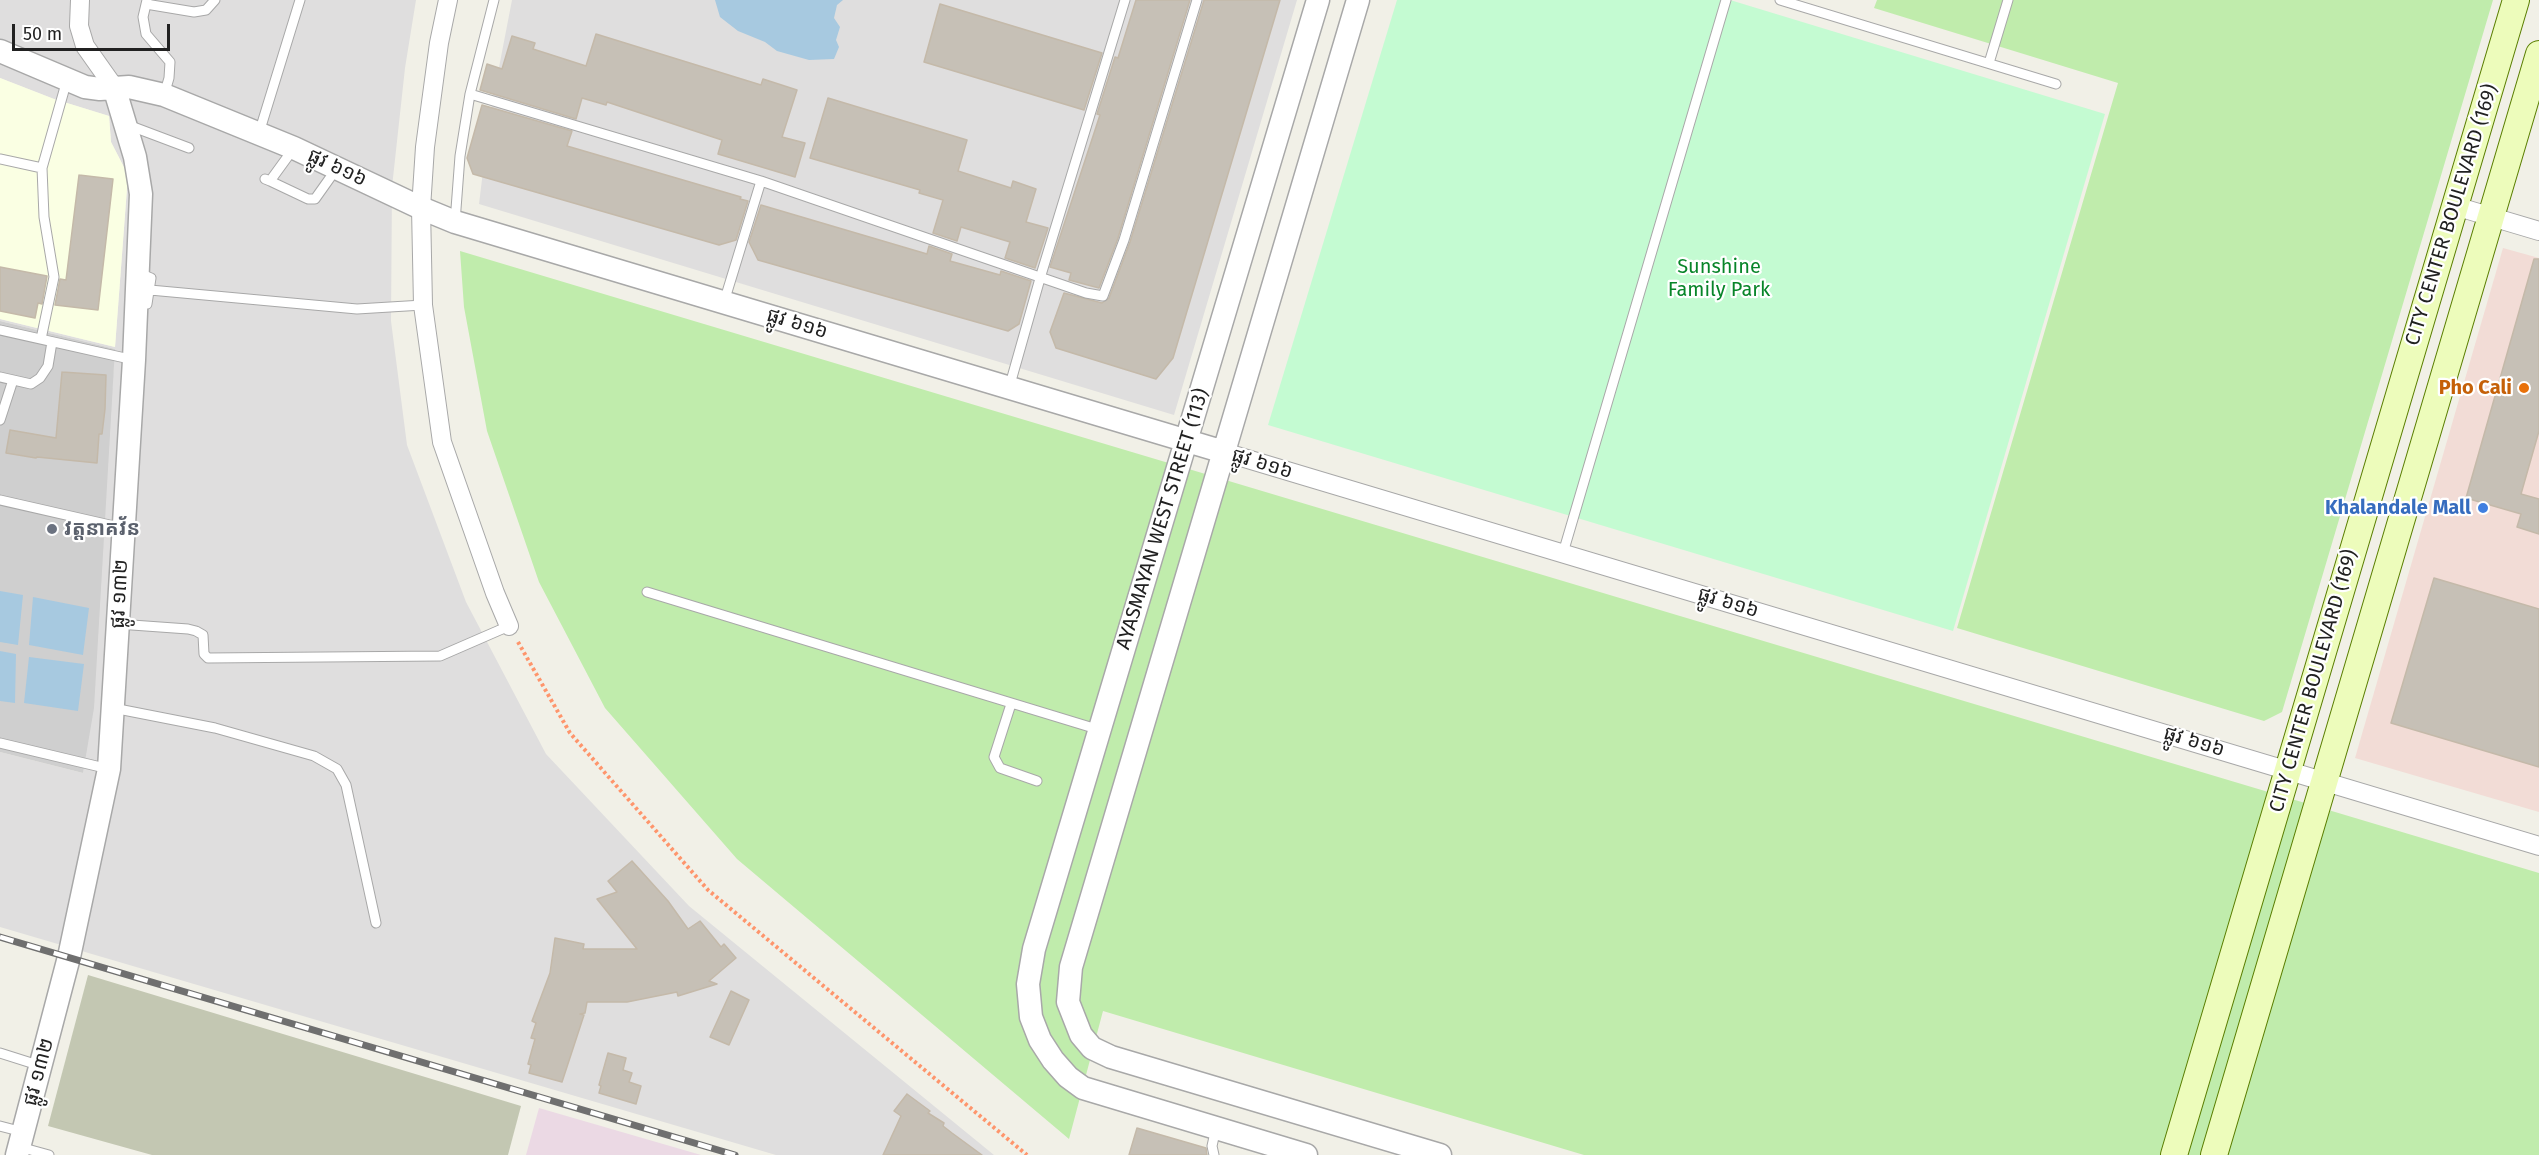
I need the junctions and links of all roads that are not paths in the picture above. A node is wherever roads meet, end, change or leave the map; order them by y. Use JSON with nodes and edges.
{"nodes":[{"id":1,"x":80,"y":0,"type":"edge"},
{"id":2,"x":215,"y":0,"type":"edge"},
{"id":3,"x":300,"y":0,"type":"edge"},
{"id":4,"x":448,"y":0,"type":"edge"},
{"id":5,"x":494,"y":0,"type":"edge"},
{"id":6,"x":1125,"y":0,"type":"edge"},
{"id":7,"x":1197,"y":0,"type":"edge"},
{"id":8,"x":1318,"y":0,"type":"edge"},
{"id":9,"x":1358,"y":0,"type":"edge"},
{"id":10,"x":1726,"y":0,"type":"edge"},
{"id":11,"x":1780,"y":0,"type":"edge"},
{"id":12,"x":2008,"y":0,"type":"edge"},
{"id":13,"x":2516,"y":0,"type":"edge"},
{"id":14,"x":147,"y":2,"type":"edge"},
{"id":15,"x":1304,"y":47,"type":"junction"},
{"id":16,"x":0,"y":51,"type":"edge"},
{"id":17,"x":2539,"y":54,"type":"edge"},
{"id":18,"x":1341,"y":58,"type":"junction"},
{"id":19,"x":1989,"y":63,"type":"junction"},
{"id":20,"x":67,"y":80,"type":"junction"},
{"id":21,"x":2056,"y":84,"type":"dead end"},
{"id":22,"x":114,"y":87,"type":"junction"},
{"id":23,"x":470,"y":94,"type":"junction"},
{"id":24,"x":164,"y":95,"type":"junction"},
{"id":25,"x":125,"y":124,"type":"junction"},
{"id":26,"x":259,"y":133,"type":"junction"},
{"id":27,"x":189,"y":148,"type":"dead end"},
{"id":28,"x":294,"y":148,"type":"junction"},
{"id":29,"x":0,"y":159,"type":"edge"},
{"id":30,"x":42,"y":168,"type":"junction"},
{"id":31,"x":337,"y":168,"type":"junction"},
{"id":32,"x":761,"y":181,"type":"junction"},
{"id":33,"x":2455,"y":206,"type":"junction"},
{"id":34,"x":421,"y":208,"type":"junction"},
{"id":35,"x":2491,"y":217,"type":"junction"},
{"id":36,"x":455,"y":222,"type":"junction"},
{"id":37,"x":2539,"y":231,"type":"edge"},
{"id":38,"x":1041,"y":275,"type":"junction"},
{"id":39,"x":141,"y":289,"type":"junction"},
{"id":40,"x":724,"y":302,"type":"junction"},
{"id":41,"x":423,"y":305,"type":"junction"},
{"id":42,"x":0,"y":330,"type":"edge"},
{"id":43,"x":41,"y":339,"type":"junction"},
{"id":44,"x":52,"y":342,"type":"junction"},
{"id":45,"x":134,"y":360,"type":"junction"},
{"id":46,"x":0,"y":377,"type":"edge"},
{"id":47,"x":13,"y":380,"type":"junction"},
{"id":48,"x":1010,"y":388,"type":"junction"},
{"id":49,"x":0,"y":420,"type":"edge"},
{"id":50,"x":1186,"y":441,"type":"junction"},
{"id":51,"x":1224,"y":452,"type":"junction"},
{"id":52,"x":0,"y":500,"type":"edge"},
{"id":53,"x":123,"y":528,"type":"junction"},
{"id":54,"x":1563,"y":554,"type":"junction"},
{"id":55,"x":647,"y":592,"type":"dead end"},
{"id":56,"x":118,"y":624,"type":"junction"},
{"id":57,"x":509,"y":626,"type":"joint"},
{"id":58,"x":1011,"y":704,"type":"junction"},
{"id":59,"x":113,"y":708,"type":"junction"},
{"id":60,"x":1100,"y":730,"type":"junction"},
{"id":61,"x":1138,"y":742,"type":"junction"},
{"id":62,"x":0,"y":743,"type":"edge"},
{"id":63,"x":109,"y":770,"type":"junction"},
{"id":64,"x":2288,"y":771,"type":"junction"},
{"id":65,"x":1037,"y":781,"type":"dead end"},
{"id":66,"x":2324,"y":781,"type":"junction"},
{"id":67,"x":2539,"y":846,"type":"edge"},
{"id":68,"x":376,"y":923,"type":"dead end"},
{"id":69,"x":0,"y":1053,"type":"edge"},
{"id":70,"x":41,"y":1066,"type":"junction"},
{"id":71,"x":0,"y":1126,"type":"edge"},
{"id":72,"x":1215,"y":1128,"type":"junction"},
{"id":73,"x":20,"y":1145,"type":"edge"},
{"id":74,"x":49,"y":1155,"type":"edge"},
{"id":75,"x":1214,"y":1155,"type":"edge"},
{"id":76,"x":1306,"y":1155,"type":"edge"},
{"id":77,"x":1440,"y":1155,"type":"edge"},
{"id":78,"x":2174,"y":1155,"type":"edge"},
{"id":79,"x":2214,"y":1155,"type":"edge"}],
"edges":[{"from":1,"to":22,"type":"street","name":"ផ្លូវ ១៣២"},
{"from":2,"to":14,"type":"lane"},
{"from":3,"to":26,"type":"lane"},
{"from":4,"to":34,"type":"street"},
{"from":5,"to":23,"type":"lane"},
{"from":6,"to":38,"type":"lane"},
{"from":7,"to":38,"type":"lane"},
{"from":8,"to":15,"type":"street","name":"AYASMAYAN WEST STREET (113)"},
{"from":9,"to":18,"type":"street","name":"AYASMAYAN WEST STREET (113)"},
{"from":10,"to":54,"type":"lane"},
{"from":11,"to":19,"type":"lane"},
{"from":12,"to":19,"type":"lane"},
{"from":13,"to":33,"type":"main road","name":"CITY CENTER BOULEVARD (169)"},
{"from":14,"to":24,"type":"lane"},
{"from":15,"to":18,"type":"street"},
{"from":15,"to":50,"type":"street","name":"AYASMAYAN WEST STREET (113)"},
{"from":16,"to":20,"type":"street","name":"ផ្លូវ ៦១៦"},
{"from":17,"to":35,"type":"main road","name":"CITY CENTER BOULEVARD (169)"},
{"from":18,"to":51,"type":"street","name":"AYASMAYAN WEST STREET (113)"},
{"from":19,"to":21,"type":"lane"},
{"from":20,"to":22,"type":"street","name":"ផ្លូវ ៦១៦"},
{"from":20,"to":30,"type":"lane"},
{"from":22,"to":24,"type":"street","name":"ផ្លូវ ៦១៦"},
{"from":22,"to":25,"type":"street","name":"ផ្លូវ ១៣២"},
{"from":23,"to":32,"type":"lane"},
{"from":23,"to":36,"type":"lane"},
{"from":24,"to":26,"type":"street","name":"ផ្លូវ ៦១៦"},
{"from":25,"to":27,"type":"lane"},
{"from":25,"to":39,"type":"street","name":"ផ្លូវ ១៣២"},
{"from":26,"to":28,"type":"street","name":"ផ្លូវ ៦១៦"},
{"from":28,"to":31,"type":"street","name":"ផ្លូវ ៦១៦"},
{"from":28,"to":31,"type":"lane"},
{"from":29,"to":30,"type":"lane"},
{"from":30,"to":43,"type":"lane"},
{"from":31,"to":34,"type":"street","name":"ផ្លូវ ៦១៦"},
{"from":32,"to":38,"type":"lane"},
{"from":32,"to":40,"type":"lane"},
{"from":33,"to":35,"type":"street"},
{"from":33,"to":64,"type":"main road","name":"CITY CENTER BOULEVARD (169)"},
{"from":34,"to":36,"type":"street","name":"ផ្លូវ ៦១៦"},
{"from":34,"to":41,"type":"street"},
{"from":35,"to":37,"type":"street"},
{"from":35,"to":66,"type":"main road","name":"CITY CENTER BOULEVARD (169)"},
{"from":36,"to":40,"type":"street","name":"ផ្លូវ ៦១៦"},
{"from":38,"to":48,"type":"lane"},
{"from":39,"to":41,"type":"lane"},
{"from":39,"to":45,"type":"street","name":"ផ្លូវ ១៣២"},
{"from":40,"to":48,"type":"street","name":"ផ្លូវ ៦១៦"},
{"from":41,"to":57,"type":"street"},
{"from":42,"to":43,"type":"lane"},
{"from":43,"to":44,"type":"lane"},
{"from":44,"to":45,"type":"lane"},
{"from":44,"to":47,"type":"lane"},
{"from":45,"to":53,"type":"street","name":"ផ្លូវ ១៣២"},
{"from":46,"to":47,"type":"lane"},
{"from":47,"to":49,"type":"lane"},
{"from":48,"to":50,"type":"street","name":"ផ្លូវ ៦១៦"},
{"from":50,"to":51,"type":"street","name":"ផ្លូវ ៦១៦"},
{"from":50,"to":60,"type":"street","name":"AYASMAYAN WEST STREET (113)"},
{"from":51,"to":54,"type":"street","name":"ផ្លូវ ៦១៦"},
{"from":51,"to":61,"type":"street","name":"AYASMAYAN WEST STREET (113)"},
{"from":52,"to":53,"type":"lane"},
{"from":53,"to":56,"type":"street","name":"ផ្លូវ ១៣២"},
{"from":54,"to":64,"type":"street","name":"ផ្លូវ ៦១៦"},
{"from":55,"to":58,"type":"lane"},
{"from":56,"to":57,"type":"lane"},
{"from":56,"to":59,"type":"street","name":"ផ្លូវ ១៣២"},
{"from":58,"to":60,"type":"lane"},
{"from":58,"to":65,"type":"lane"},
{"from":59,"to":63,"type":"street","name":"ផ្លូវ ១៣២"},
{"from":59,"to":68,"type":"lane"},
{"from":60,"to":61,"type":"street"},
{"from":60,"to":72,"type":"street","name":"AYASMAYAN WEST STREET (113)"},
{"from":61,"to":77,"type":"street","name":"AYASMAYAN WEST STREET (113)"},
{"from":62,"to":63,"type":"lane"},
{"from":63,"to":70,"type":"street","name":"ផ្លូវ ១៣២"},
{"from":64,"to":66,"type":"street","name":"ផ្លូវ ៦១៦"},
{"from":64,"to":78,"type":"main road","name":"CITY CENTER BOULEVARD (169)"},
{"from":66,"to":67,"type":"street","name":"ផ្លូវ ៦១៦"},
{"from":66,"to":79,"type":"main road","name":"CITY CENTER BOULEVARD (169)"},
{"from":69,"to":70,"type":"lane"},
{"from":70,"to":73,"type":"street","name":"ផ្លូវ ១៣២"},
{"from":71,"to":73,"type":"lane"},
{"from":72,"to":75,"type":"lane"},
{"from":72,"to":76,"type":"street","name":"AYASMAYAN WEST STREET (113)"},
{"from":73,"to":74,"type":"lane"}]}
